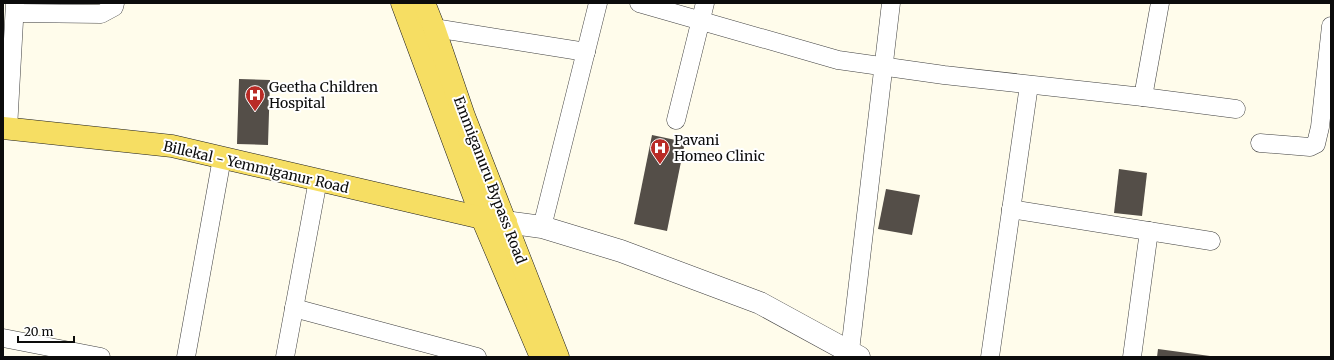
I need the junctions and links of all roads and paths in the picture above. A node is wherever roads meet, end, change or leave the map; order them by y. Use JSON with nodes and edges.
{"nodes":[{"id":1,"x":115,"y":3,"type":"edge"},
{"id":2,"x":402,"y":3,"type":"edge"},
{"id":3,"x":424,"y":3,"type":"edge"},
{"id":4,"x":598,"y":3,"type":"edge"},
{"id":5,"x":639,"y":3,"type":"edge"},
{"id":6,"x":891,"y":3,"type":"edge"},
{"id":7,"x":1160,"y":3,"type":"edge"},
{"id":8,"x":15,"y":8,"type":"edge"},
{"id":9,"x":703,"y":12,"type":"edge"},
{"id":10,"x":1331,"y":27,"type":"edge"},
{"id":11,"x":434,"y":28,"type":"junction"},
{"id":12,"x":586,"y":52,"type":"junction"},
{"id":13,"x":883,"y":67,"type":"junction"},
{"id":14,"x":1029,"y":85,"type":"junction"},
{"id":15,"x":1143,"y":97,"type":"junction"},
{"id":16,"x":1236,"y":109,"type":"dead end"},
{"id":17,"x":676,"y":120,"type":"dead end"},
{"id":18,"x":5,"y":128,"type":"edge"},
{"id":19,"x":1325,"y":128,"type":"edge"},
{"id":20,"x":1260,"y":144,"type":"dead end"},
{"id":21,"x":222,"y":158,"type":"junction"},
{"id":22,"x":318,"y":180,"type":"junction"},
{"id":23,"x":1011,"y":209,"type":"junction"},
{"id":24,"x":482,"y":218,"type":"junction"},
{"id":25,"x":506,"y":222,"type":"junction"},
{"id":26,"x":542,"y":227,"type":"junction"},
{"id":27,"x":1149,"y":231,"type":"junction"},
{"id":28,"x":1211,"y":241,"type":"dead end"},
{"id":29,"x":294,"y":308,"type":"junction"},
{"id":30,"x":3,"y":338,"type":"edge"},
{"id":31,"x":854,"y":354,"type":"edge"},
{"id":32,"x":101,"y":357,"type":"edge"},
{"id":33,"x":186,"y":357,"type":"edge"},
{"id":34,"x":285,"y":357,"type":"edge"},
{"id":35,"x":477,"y":357,"type":"edge"},
{"id":36,"x":541,"y":357,"type":"edge"},
{"id":37,"x":558,"y":357,"type":"edge"},
{"id":38,"x":990,"y":357,"type":"edge"},
{"id":39,"x":1132,"y":357,"type":"edge"}],
"edges":[{"from":1,"to":8,"type":"street"},
{"from":2,"to":24,"type":"main road"},
{"from":3,"to":11,"type":"main road","name":"Emmiganuru Bypass Road"},
{"from":4,"to":12,"type":"street"},
{"from":5,"to":9,"type":"street"},
{"from":6,"to":13,"type":"street"},
{"from":7,"to":15,"type":"street"},
{"from":8,"to":18,"type":"street"},
{"from":9,"to":13,"type":"street"},
{"from":9,"to":17,"type":"street"},
{"from":10,"to":19,"type":"street"},
{"from":11,"to":12,"type":"street"},
{"from":11,"to":25,"type":"main road","name":"Emmiganuru Bypass Road"},
{"from":12,"to":26,"type":"street"},
{"from":13,"to":14,"type":"street"},
{"from":13,"to":31,"type":"street"},
{"from":14,"to":15,"type":"street"},
{"from":14,"to":23,"type":"street"},
{"from":15,"to":16,"type":"street"},
{"from":18,"to":21,"type":"main road","name":"Billekal - Yemmiganur Road"},
{"from":19,"to":20,"type":"street"},
{"from":21,"to":22,"type":"main road","name":"Billekal - Yemmiganur Road"},
{"from":21,"to":33,"type":"street"},
{"from":22,"to":24,"type":"main road","name":"Billekal - Yemmiganur Road"},
{"from":22,"to":29,"type":"street"},
{"from":23,"to":27,"type":"street"},
{"from":23,"to":38,"type":"street"},
{"from":24,"to":25,"type":"main road","name":"Billekal - Yemmiganur Road"},
{"from":24,"to":36,"type":"main road"},
{"from":25,"to":26,"type":"street"},
{"from":25,"to":37,"type":"main road","name":"Emmiganuru Bypass Road"},
{"from":26,"to":31,"type":"street"},
{"from":27,"to":28,"type":"street"},
{"from":27,"to":39,"type":"street"},
{"from":29,"to":34,"type":"street"},
{"from":29,"to":35,"type":"street"},
{"from":30,"to":32,"type":"street"}]}
